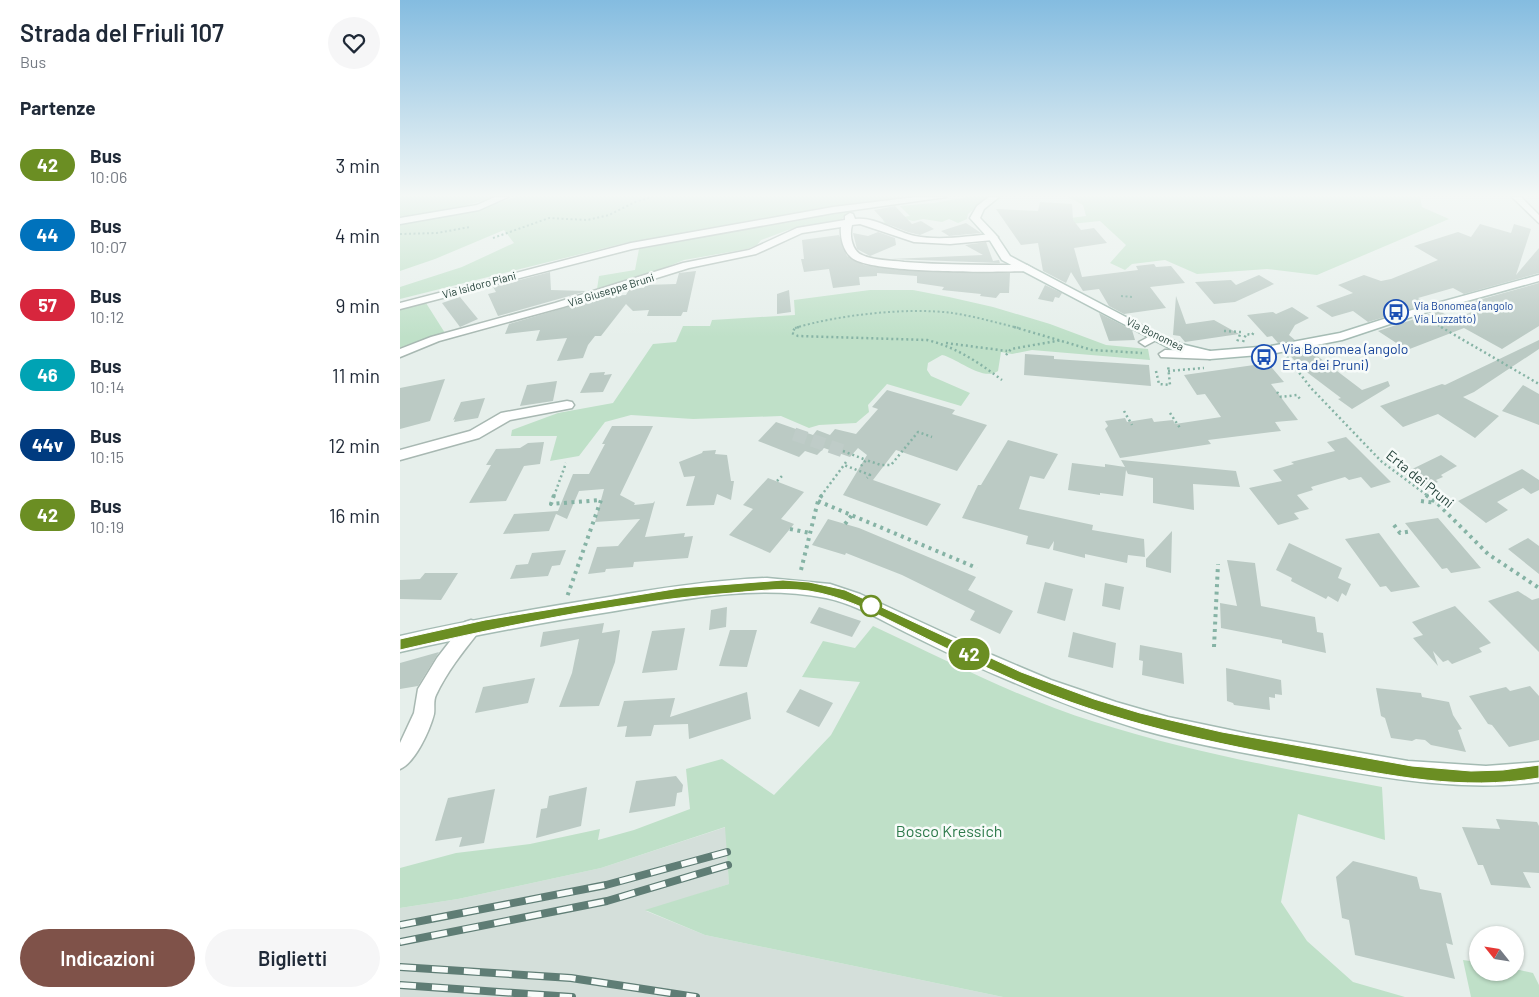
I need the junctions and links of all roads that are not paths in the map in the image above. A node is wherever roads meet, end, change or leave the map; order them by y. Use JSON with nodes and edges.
{"nodes":[{"id":1,"x":649,"y":244,"type":"edge"},
{"id":2,"x":770,"y":244,"type":"edge"},
{"id":3,"x":848,"y":244,"type":"edge"},
{"id":4,"x":996,"y":244,"type":"edge"},
{"id":5,"x":1027,"y":268,"type":"junction"},
{"id":6,"x":1539,"y":278,"type":"edge"},
{"id":7,"x":400,"y":306,"type":"edge"},
{"id":8,"x":400,"y":353,"type":"edge"},
{"id":9,"x":1165,"y":354,"type":"road end"},
{"id":10,"x":1210,"y":355,"type":"junction"},
{"id":11,"x":567,"y":405,"type":"dead end"},
{"id":12,"x":400,"y":455,"type":"edge"},
{"id":13,"x":471,"y":628,"type":"junction"},
{"id":14,"x":400,"y":644,"type":"edge"},
{"id":15,"x":400,"y":759,"type":"edge"},
{"id":16,"x":1539,"y":772,"type":"edge"}],
"edges":[{"from":1,"to":7,"type":"street","name":"Via Isidoro Piani"},
{"from":2,"to":8,"type":"street","name":"Via Giuseppe Bruni"},
{"from":3,"to":5,"type":"street"},
{"from":4,"to":5,"type":"street","name":"Via Bonomea"},
{"from":5,"to":10,"type":"street","name":"Via Bonomea"},
{"from":6,"to":10,"type":"street","name":"Via Bonomea"},
{"from":9,"to":10,"type":"street"},
{"from":11,"to":12,"type":"street"},
{"from":13,"to":14,"type":"street"},
{"from":13,"to":15,"type":"street"},
{"from":13,"to":16,"type":"street"}]}
